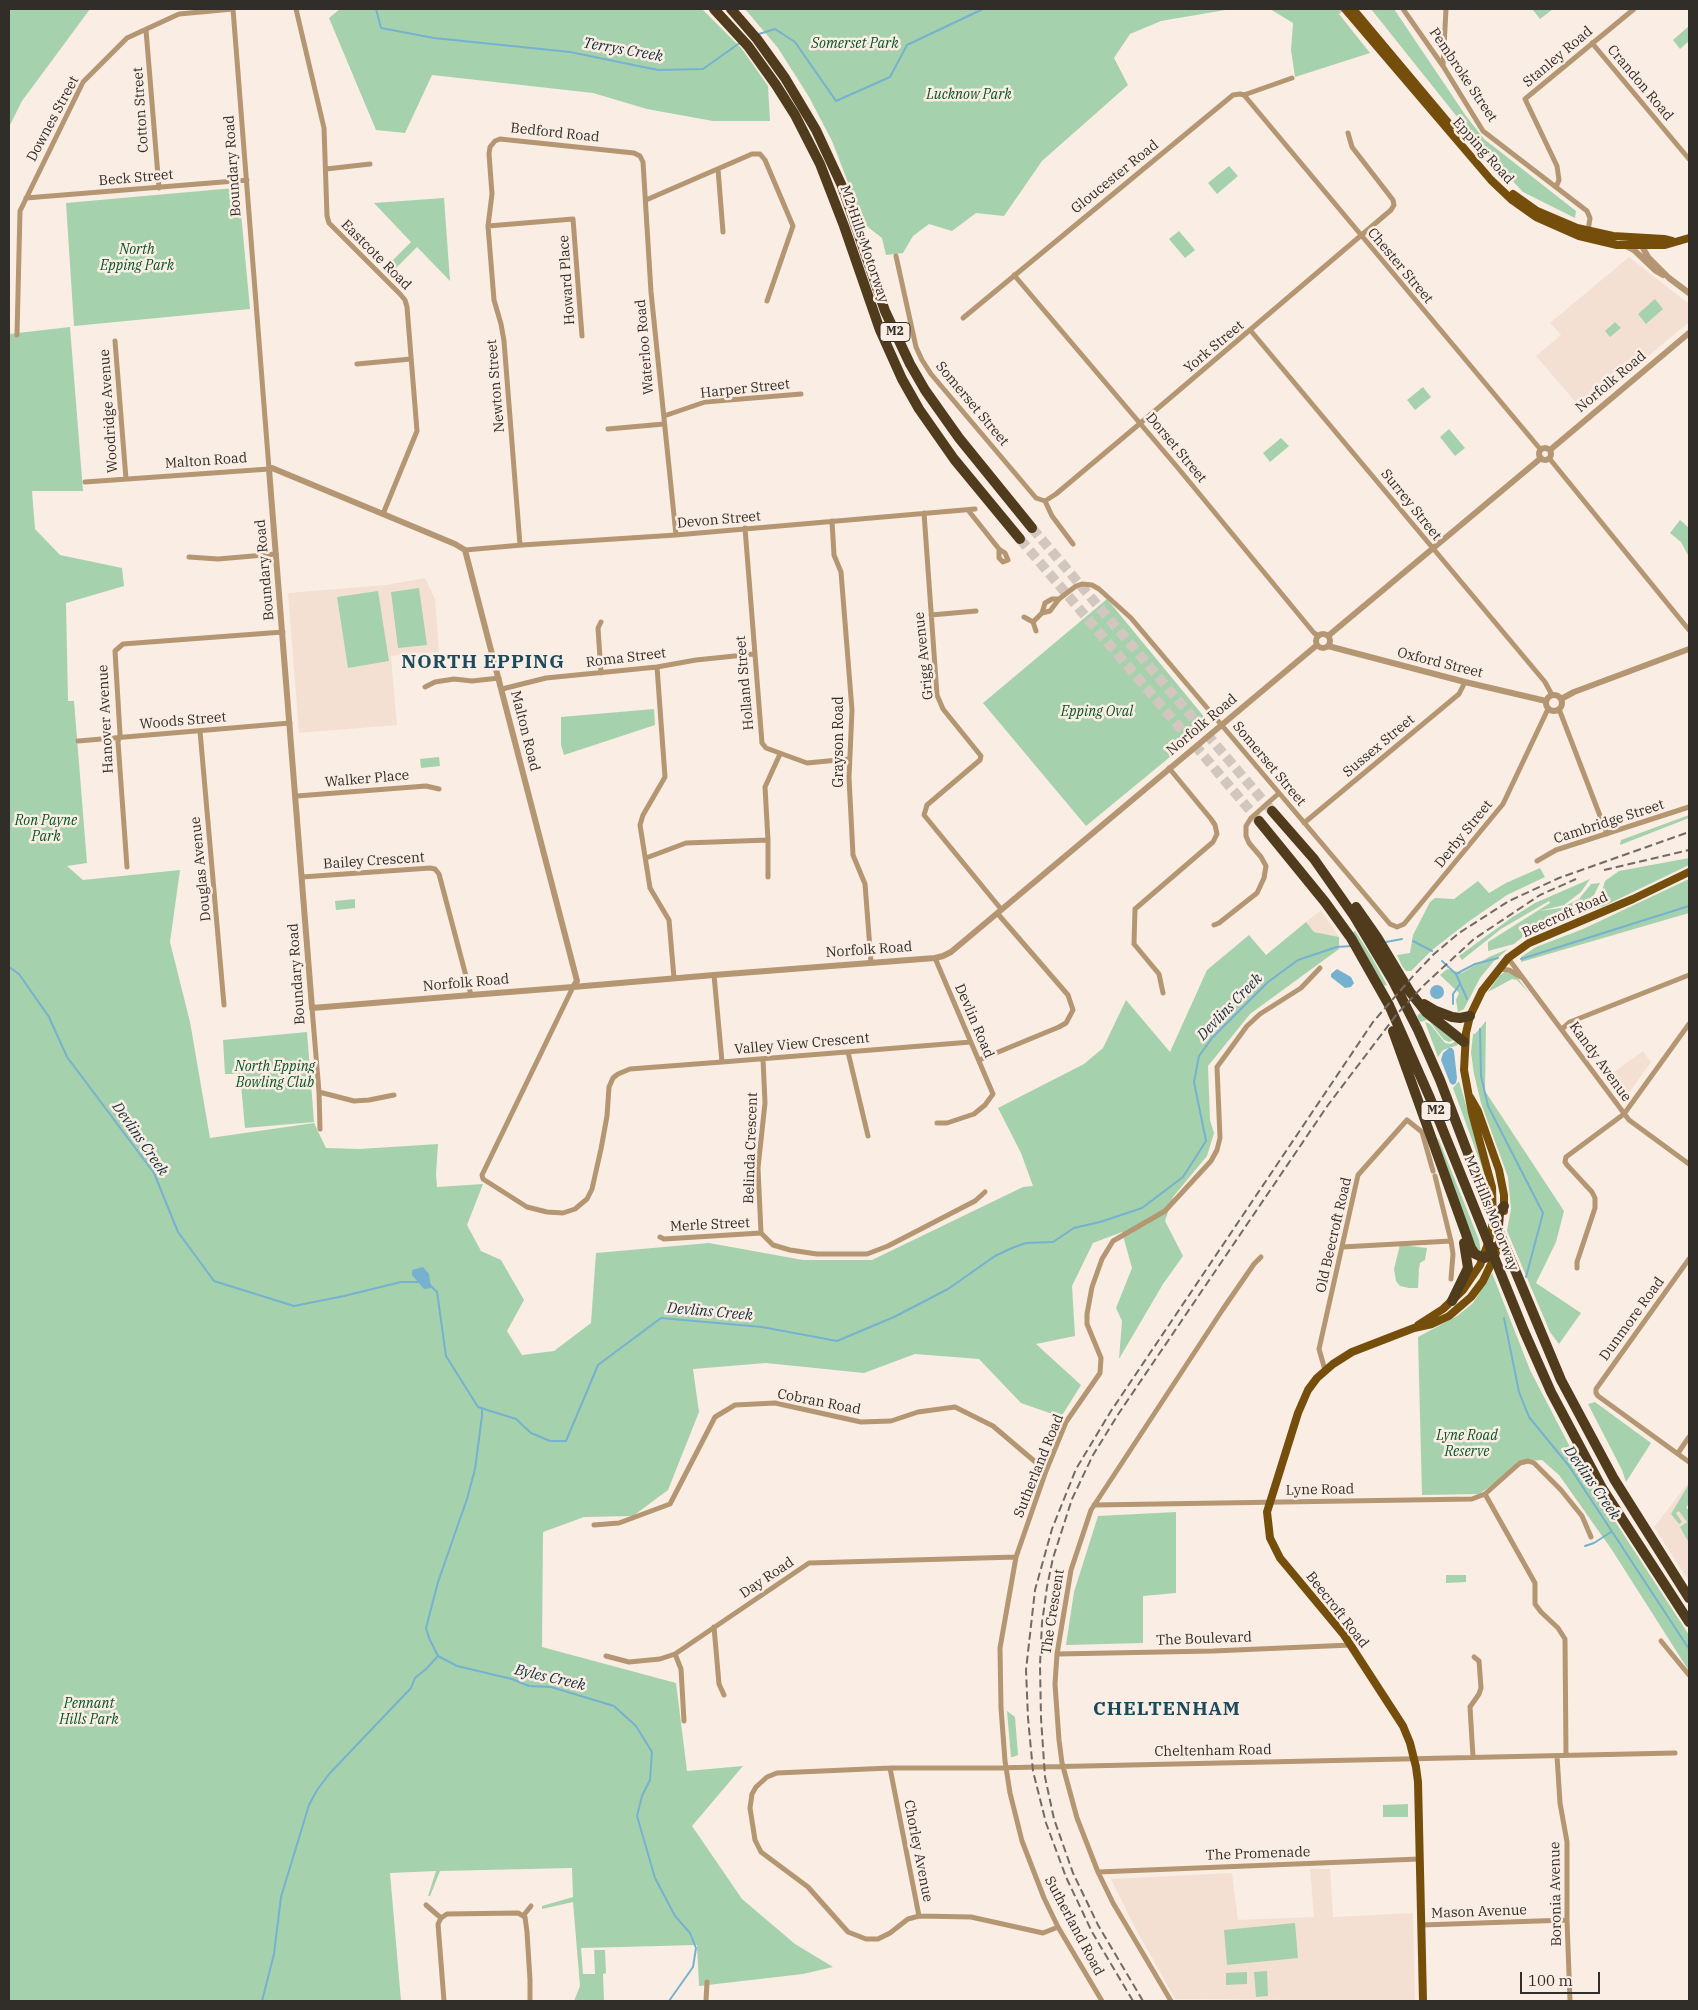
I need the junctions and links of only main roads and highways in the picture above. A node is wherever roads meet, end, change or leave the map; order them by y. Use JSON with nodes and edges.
{"nodes":[{"id":1,"x":715,"y":9,"type":"edge"},
{"id":2,"x":731,"y":9,"type":"edge"},
{"id":3,"x":1349,"y":10,"type":"edge"},
{"id":4,"x":1689,"y":238,"type":"edge"},
{"id":5,"x":1672,"y":241,"type":"junction"},
{"id":6,"x":1032,"y":528,"type":"tunnel mouth"},
{"id":7,"x":1020,"y":539,"type":"tunnel mouth"},
{"id":8,"x":1272,"y":810,"type":"tunnel mouth"},
{"id":9,"x":1259,"y":821,"type":"tunnel mouth"},
{"id":10,"x":1689,"y":872,"type":"edge"},
{"id":11,"x":1386,"y":959,"type":"junction"},
{"id":12,"x":1410,"y":992,"type":"junction"},
{"id":13,"x":1389,"y":1005,"type":"junction"},
{"id":14,"x":1470,"y":1016,"type":"junction"},
{"id":15,"x":1464,"y":1042,"type":"junction"},
{"id":16,"x":1470,"y":1096,"type":"junction"},
{"id":17,"x":1448,"y":1184,"type":"junction"},
{"id":18,"x":1502,"y":1213,"type":"junction"},
{"id":19,"x":1483,"y":1258,"type":"junction"},
{"id":20,"x":1452,"y":1301,"type":"junction"},
{"id":21,"x":1414,"y":1328,"type":"junction"},
{"id":22,"x":1689,"y":1598,"type":"edge"},
{"id":23,"x":1689,"y":1622,"type":"edge"},
{"id":24,"x":1423,"y":2001,"type":"edge"}],
"edges":[{"from":1,"to":7,"type":"highway","name":"M2 Hills Motorway","number":"M2"},
{"from":2,"to":6,"type":"highway","name":"M2 Hills Motorway","number":"M2"},
{"from":3,"to":5,"type":"main road","name":"Epping Road"},
{"from":3,"to":5,"type":"main road","name":"Epping Road"},
{"from":4,"to":5,"type":"main road","name":"Epping Road"},
{"from":8,"to":11,"type":"highway","name":"M2 Hills Motorway","number":"M2"},
{"from":9,"to":13,"type":"highway","name":"M2 Hills Motorway","number":"M2"},
{"from":10,"to":14,"type":"main road","name":"Beecroft Road"},
{"from":11,"to":12,"type":"highway"},
{"from":11,"to":22,"type":"highway","name":"M2 Hills Motorway","number":"M2"},
{"from":12,"to":14,"type":"highway"},
{"from":12,"to":15,"type":"highway"},
{"from":13,"to":17,"type":"highway","number":"M2"},
{"from":13,"to":23,"type":"highway","name":"M2 Hills Motorway","number":"M2"},
{"from":14,"to":15,"type":"main road","name":"Beecroft Road"},
{"from":15,"to":16,"type":"main road","name":"Beecroft Road"},
{"from":16,"to":18,"type":"main road","name":"Beecroft Road"},
{"from":16,"to":19,"type":"main road","name":"Beecroft Road"},
{"from":17,"to":19,"type":"highway","number":"M2"},
{"from":17,"to":20,"type":"highway","number":"M2"},
{"from":18,"to":19,"type":"highway"},
{"from":18,"to":21,"type":"main road","name":"Beecroft Road"},
{"from":19,"to":20,"type":"main road","name":"Beecroft Road"},
{"from":20,"to":21,"type":"main road","name":"Beecroft Road"},
{"from":21,"to":24,"type":"main road","name":"Beecroft Road"}]}
